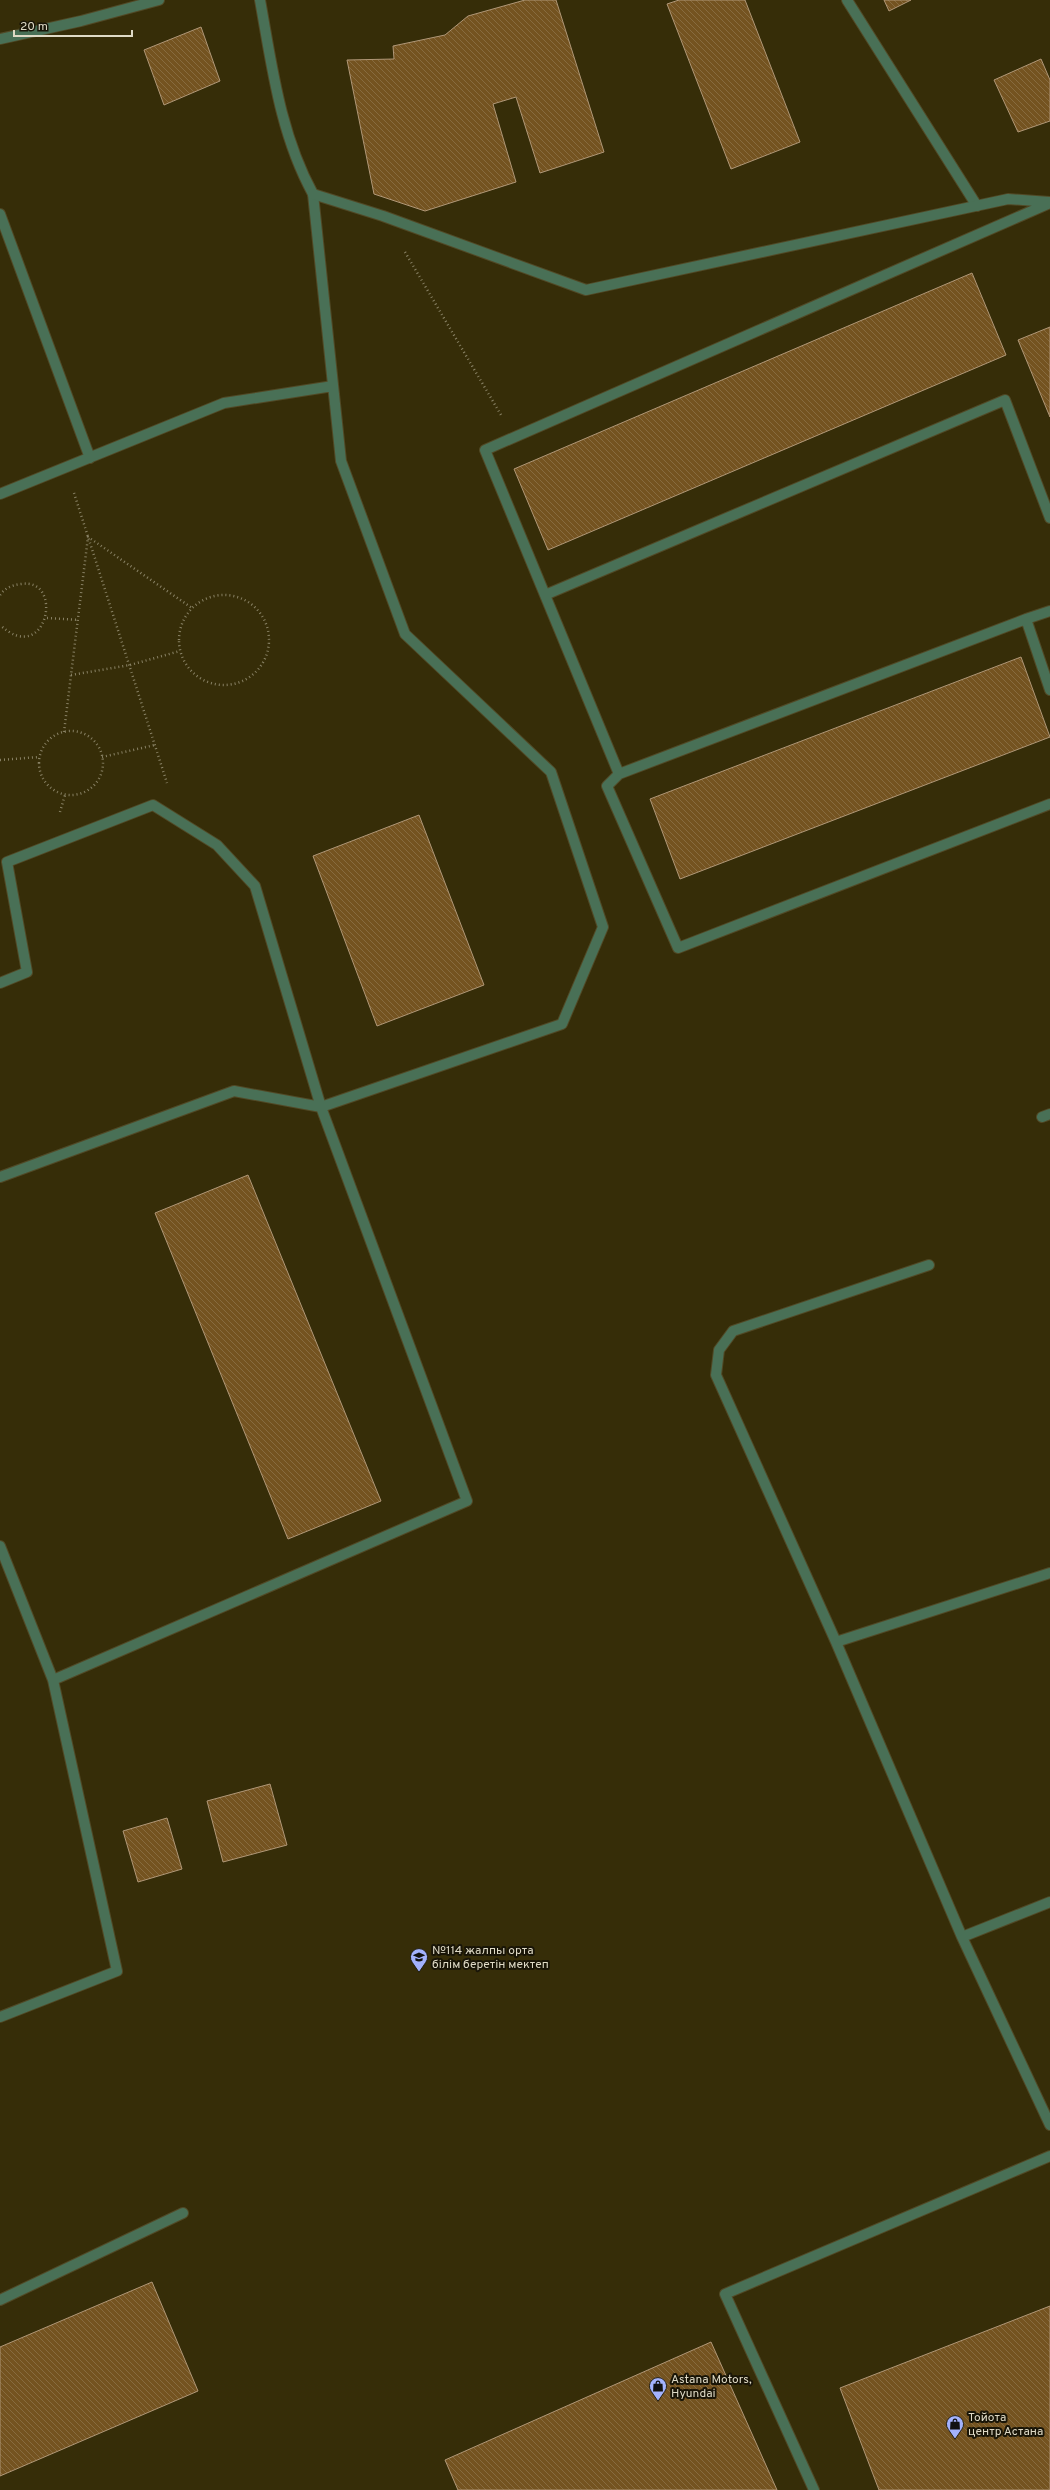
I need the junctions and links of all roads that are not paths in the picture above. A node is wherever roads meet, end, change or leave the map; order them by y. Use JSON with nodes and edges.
{"nodes":[{"id":1,"x":159,"y":0,"type":"edge"},
{"id":2,"x":260,"y":0,"type":"edge"},
{"id":3,"x":847,"y":0,"type":"edge"},
{"id":4,"x":0,"y":39,"type":"edge"},
{"id":5,"x":313,"y":194,"type":"junction"},
{"id":6,"x":1050,"y":202,"type":"edge"},
{"id":7,"x":977,"y":206,"type":"junction"},
{"id":8,"x":0,"y":214,"type":"edge"},
{"id":9,"x":333,"y":386,"type":"junction"},
{"id":10,"x":90,"y":458,"type":"junction"},
{"id":11,"x":0,"y":494,"type":"edge"},
{"id":12,"x":1050,"y":518,"type":"edge"},
{"id":13,"x":545,"y":595,"type":"junction"},
{"id":14,"x":1050,"y":611,"type":"edge"},
{"id":15,"x":1026,"y":619,"type":"junction"},
{"id":16,"x":1050,"y":690,"type":"edge"},
{"id":17,"x":619,"y":774,"type":"junction"},
{"id":18,"x":1050,"y":804,"type":"edge"},
{"id":19,"x":0,"y":983,"type":"edge"},
{"id":20,"x":321,"y":1107,"type":"junction"},
{"id":21,"x":0,"y":1177,"type":"edge"},
{"id":22,"x":929,"y":1265,"type":"dead end"},
{"id":23,"x":0,"y":1546,"type":"edge"},
{"id":24,"x":1050,"y":1573,"type":"edge"},
{"id":25,"x":836,"y":1642,"type":"junction"},
{"id":26,"x":53,"y":1680,"type":"junction"},
{"id":27,"x":1050,"y":1902,"type":"edge"},
{"id":28,"x":962,"y":1937,"type":"junction"},
{"id":29,"x":0,"y":2017,"type":"edge"},
{"id":30,"x":1050,"y":2125,"type":"edge"},
{"id":31,"x":1050,"y":2156,"type":"edge"},
{"id":32,"x":183,"y":2213,"type":"dead end"},
{"id":33,"x":0,"y":2300,"type":"edge"},
{"id":34,"x":814,"y":2490,"type":"edge"}],
"edges":[{"from":1,"to":4,"type":"street"},
{"from":2,"to":5,"type":"street"},
{"from":3,"to":7,"type":"street"},
{"from":5,"to":7,"type":"street"},
{"from":5,"to":9,"type":"street"},
{"from":6,"to":7,"type":"street"},
{"from":6,"to":13,"type":"street"},
{"from":8,"to":10,"type":"street"},
{"from":9,"to":10,"type":"street"},
{"from":9,"to":20,"type":"street"},
{"from":10,"to":11,"type":"street"},
{"from":12,"to":13,"type":"street"},
{"from":13,"to":17,"type":"street"},
{"from":14,"to":15,"type":"street"},
{"from":15,"to":16,"type":"street"},
{"from":15,"to":17,"type":"street"},
{"from":17,"to":18,"type":"street"},
{"from":19,"to":20,"type":"street"},
{"from":20,"to":21,"type":"street"},
{"from":20,"to":26,"type":"street"},
{"from":22,"to":25,"type":"street"},
{"from":23,"to":26,"type":"street"},
{"from":24,"to":25,"type":"street"},
{"from":25,"to":28,"type":"street"},
{"from":26,"to":29,"type":"street"},
{"from":27,"to":28,"type":"street"},
{"from":28,"to":30,"type":"street"},
{"from":31,"to":34,"type":"street"},
{"from":32,"to":33,"type":"street"}]}
